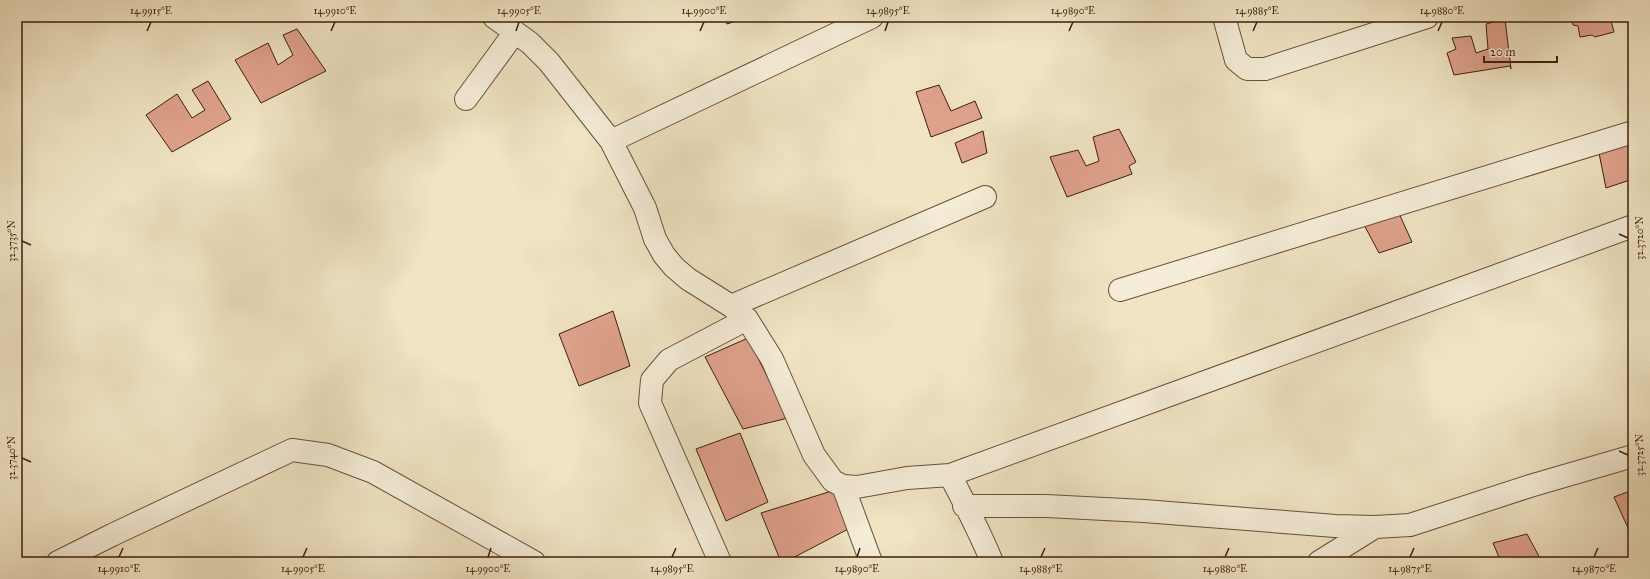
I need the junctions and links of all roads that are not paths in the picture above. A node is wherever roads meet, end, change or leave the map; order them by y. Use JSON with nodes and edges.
{"nodes":[{"id":1,"x":494,"y":17,"type":"edge"},
{"id":2,"x":872,"y":17,"type":"edge"},
{"id":3,"x":1224,"y":17,"type":"edge"},
{"id":4,"x":1427,"y":17,"type":"edge"},
{"id":5,"x":515,"y":32,"type":"junction"},
{"id":6,"x":466,"y":99,"type":"dead end"},
{"id":7,"x":1633,"y":132,"type":"edge"},
{"id":8,"x":611,"y":141,"type":"junction"},
{"id":9,"x":985,"y":197,"type":"dead end"},
{"id":10,"x":1633,"y":226,"type":"edge"},
{"id":11,"x":1120,"y":290,"type":"dead end"},
{"id":12,"x":739,"y":312,"type":"junction"},
{"id":13,"x":1633,"y":456,"type":"edge"},
{"id":14,"x":950,"y":475,"type":"junction"},
{"id":15,"x":842,"y":486,"type":"junction"},
{"id":16,"x":964,"y":506,"type":"junction"},
{"id":17,"x":1375,"y":527,"type":"junction"},
{"id":18,"x":58,"y":562,"type":"edge"},
{"id":19,"x":534,"y":562,"type":"edge"},
{"id":20,"x":720,"y":562,"type":"edge"},
{"id":21,"x":871,"y":562,"type":"edge"},
{"id":22,"x":992,"y":562,"type":"edge"},
{"id":23,"x":1319,"y":562,"type":"edge"}],
"edges":[{"from":1,"to":5,"type":"street"},
{"from":2,"to":8,"type":"street"},
{"from":3,"to":4,"type":"street"},
{"from":5,"to":6,"type":"street"},
{"from":5,"to":8,"type":"street"},
{"from":7,"to":11,"type":"street"},
{"from":8,"to":12,"type":"street"},
{"from":9,"to":12,"type":"street"},
{"from":10,"to":14,"type":"street"},
{"from":12,"to":15,"type":"street"},
{"from":12,"to":20,"type":"street"},
{"from":13,"to":17,"type":"street"},
{"from":14,"to":15,"type":"street"},
{"from":14,"to":16,"type":"street"},
{"from":15,"to":21,"type":"street"},
{"from":16,"to":17,"type":"street"},
{"from":16,"to":22,"type":"street"},
{"from":17,"to":23,"type":"street"},
{"from":18,"to":19,"type":"street"}]}
